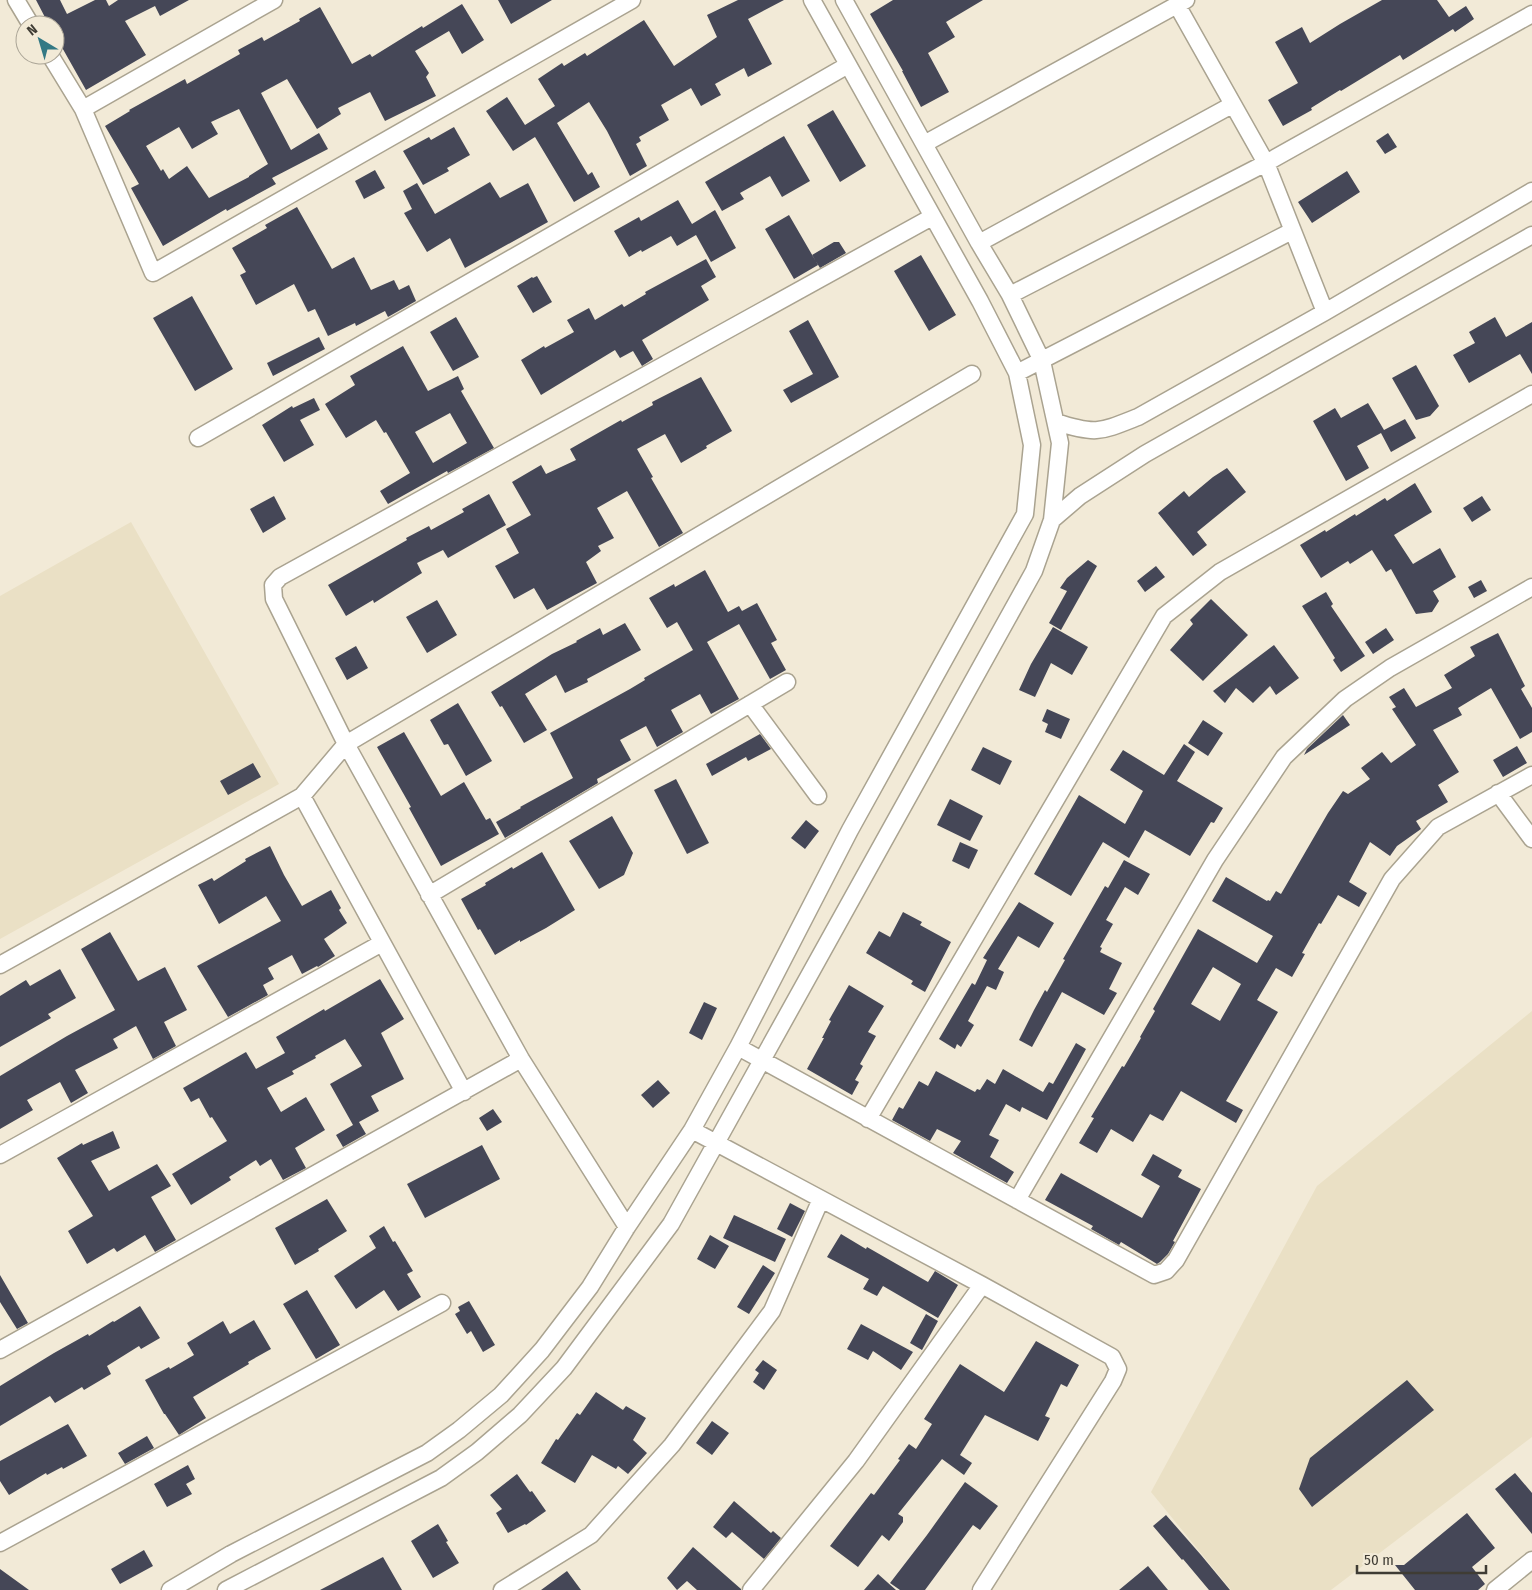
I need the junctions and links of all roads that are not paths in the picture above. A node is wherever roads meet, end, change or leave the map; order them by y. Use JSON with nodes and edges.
{"nodes":[{"id":1,"x":16,"y":0,"type":"edge"},
{"id":2,"x":274,"y":0,"type":"edge"},
{"id":3,"x":632,"y":0,"type":"edge"},
{"id":4,"x":812,"y":0,"type":"edge"},
{"id":5,"x":844,"y":0,"type":"edge"},
{"id":6,"x":1181,"y":2,"type":"edge"},
{"id":7,"x":1532,"y":14,"type":"edge"},
{"id":8,"x":25,"y":15,"type":"edge"},
{"id":9,"x":56,"y":65,"type":"edge"},
{"id":10,"x":848,"y":65,"type":"junction"},
{"id":11,"x":1232,"y":105,"type":"junction"},
{"id":12,"x":83,"y":110,"type":"junction"},
{"id":13,"x":924,"y":144,"type":"junction"},
{"id":14,"x":1266,"y":163,"type":"junction"},
{"id":15,"x":1532,"y":191,"type":"edge"},
{"id":16,"x":932,"y":217,"type":"junction"},
{"id":17,"x":1292,"y":231,"type":"junction"},
{"id":18,"x":1532,"y":235,"type":"edge"},
{"id":19,"x":979,"y":243,"type":"junction"},
{"id":20,"x":1010,"y":294,"type":"junction"},
{"id":21,"x":1325,"y":312,"type":"junction"},
{"id":22,"x":1042,"y":361,"type":"junction"},
{"id":23,"x":1017,"y":373,"type":"junction"},
{"id":24,"x":972,"y":374,"type":"dead end"},
{"id":25,"x":1532,"y":394,"type":"edge"},
{"id":26,"x":1056,"y":422,"type":"junction"},
{"id":27,"x":198,"y":438,"type":"dead end"},
{"id":28,"x":1052,"y":520,"type":"junction"},
{"id":29,"x":1532,"y":587,"type":"edge"},
{"id":30,"x":787,"y":682,"type":"dead end"},
{"id":31,"x":750,"y":704,"type":"junction"},
{"id":32,"x":346,"y":744,"type":"junction"},
{"id":33,"x":1532,"y":775,"type":"edge"},
{"id":34,"x":1498,"y":793,"type":"junction"},
{"id":35,"x":302,"y":796,"type":"junction"},
{"id":36,"x":818,"y":796,"type":"dead end"},
{"id":37,"x":1532,"y":839,"type":"edge"},
{"id":38,"x":429,"y":895,"type":"junction"},
{"id":39,"x":382,"y":943,"type":"junction"},
{"id":40,"x":0,"y":965,"type":"edge"},
{"id":41,"x":738,"y":1047,"type":"junction"},
{"id":42,"x":521,"y":1059,"type":"junction"},
{"id":43,"x":762,"y":1060,"type":"junction"},
{"id":44,"x":464,"y":1092,"type":"junction"},
{"id":45,"x":868,"y":1119,"type":"junction"},
{"id":46,"x":692,"y":1130,"type":"junction"},
{"id":47,"x":716,"y":1143,"type":"junction"},
{"id":48,"x":0,"y":1155,"type":"edge"},
{"id":49,"x":821,"y":1199,"type":"junction"},
{"id":50,"x":1017,"y":1200,"type":"junction"},
{"id":51,"x":627,"y":1227,"type":"junction"},
{"id":52,"x":982,"y":1285,"type":"junction"},
{"id":53,"x":442,"y":1303,"type":"dead end"},
{"id":54,"x":0,"y":1350,"type":"edge"},
{"id":55,"x":0,"y":1543,"type":"edge"},
{"id":56,"x":1532,"y":1560,"type":"edge"},
{"id":57,"x":170,"y":1590,"type":"edge"},
{"id":58,"x":226,"y":1590,"type":"edge"},
{"id":59,"x":502,"y":1590,"type":"edge"},
{"id":60,"x":751,"y":1590,"type":"edge"},
{"id":61,"x":980,"y":1590,"type":"edge"},
{"id":62,"x":1495,"y":1590,"type":"edge"}],
"edges":[{"from":1,"to":8,"type":"street"},
{"from":2,"to":12,"type":"street"},
{"from":3,"to":12,"type":"street"},
{"from":4,"to":10,"type":"street"},
{"from":5,"to":13,"type":"street"},
{"from":6,"to":11,"type":"street"},
{"from":6,"to":13,"type":"street"},
{"from":7,"to":14,"type":"street"},
{"from":9,"to":12,"type":"street"},
{"from":10,"to":16,"type":"street"},
{"from":10,"to":27,"type":"street"},
{"from":11,"to":14,"type":"street"},
{"from":11,"to":19,"type":"street"},
{"from":13,"to":19,"type":"street"},
{"from":14,"to":17,"type":"street"},
{"from":14,"to":20,"type":"street"},
{"from":15,"to":21,"type":"street"},
{"from":16,"to":23,"type":"street"},
{"from":16,"to":32,"type":"street"},
{"from":17,"to":21,"type":"street"},
{"from":17,"to":22,"type":"street"},
{"from":18,"to":28,"type":"street"},
{"from":19,"to":20,"type":"street"},
{"from":20,"to":22,"type":"street"},
{"from":21,"to":26,"type":"street"},
{"from":22,"to":23,"type":"street"},
{"from":22,"to":26,"type":"street"},
{"from":23,"to":41,"type":"street"},
{"from":24,"to":32,"type":"street"},
{"from":25,"to":45,"type":"street"},
{"from":26,"to":28,"type":"street"},
{"from":28,"to":43,"type":"street"},
{"from":29,"to":50,"type":"street"},
{"from":30,"to":31,"type":"street"},
{"from":31,"to":36,"type":"street"},
{"from":31,"to":38,"type":"street"},
{"from":32,"to":35,"type":"street"},
{"from":32,"to":38,"type":"street"},
{"from":33,"to":34,"type":"street"},
{"from":34,"to":37,"type":"street"},
{"from":34,"to":50,"type":"street"},
{"from":35,"to":39,"type":"street"},
{"from":35,"to":40,"type":"street"},
{"from":38,"to":42,"type":"street"},
{"from":39,"to":44,"type":"street"},
{"from":39,"to":48,"type":"street"},
{"from":41,"to":43,"type":"street"},
{"from":41,"to":46,"type":"street"},
{"from":42,"to":44,"type":"street"},
{"from":42,"to":51,"type":"street"},
{"from":43,"to":45,"type":"street"},
{"from":43,"to":47,"type":"street"},
{"from":44,"to":54,"type":"street"},
{"from":45,"to":50,"type":"street"},
{"from":46,"to":47,"type":"street"},
{"from":46,"to":51,"type":"street"},
{"from":47,"to":49,"type":"street"},
{"from":47,"to":58,"type":"street"},
{"from":49,"to":52,"type":"street"},
{"from":49,"to":59,"type":"street"},
{"from":51,"to":57,"type":"street"},
{"from":52,"to":60,"type":"street"},
{"from":52,"to":61,"type":"street"},
{"from":53,"to":55,"type":"street"},
{"from":56,"to":62,"type":"street"}]}
